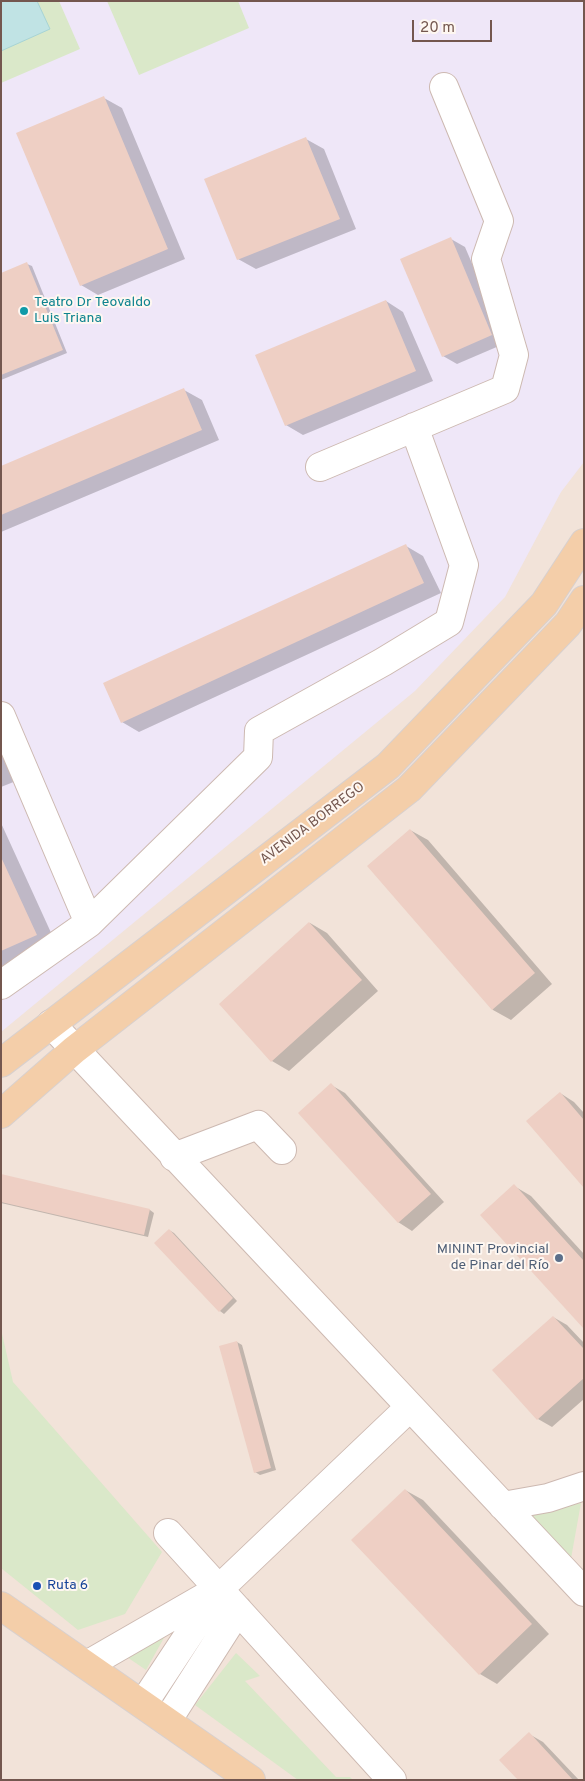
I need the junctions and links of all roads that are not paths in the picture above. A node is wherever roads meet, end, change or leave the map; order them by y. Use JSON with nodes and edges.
{"nodes":[{"id":1,"x":444,"y":87,"type":"dead end"},
{"id":2,"x":414,"y":427,"type":"junction"},
{"id":3,"x":320,"y":467,"type":"dead end"},
{"id":4,"x":584,"y":542,"type":"edge"},
{"id":5,"x":584,"y":600,"type":"edge"},
{"id":6,"x":1,"y":716,"type":"edge"},
{"id":7,"x":89,"y":923,"type":"junction"},
{"id":8,"x":1,"y":985,"type":"edge"},
{"id":9,"x":50,"y":1024,"type":"junction"},
{"id":10,"x":74,"y":1050,"type":"junction"},
{"id":11,"x":1,"y":1063,"type":"edge"},
{"id":12,"x":1,"y":1114,"type":"edge"},
{"id":13,"x":282,"y":1150,"type":"dead end"},
{"id":14,"x":174,"y":1157,"type":"junction"},
{"id":15,"x":410,"y":1407,"type":"junction"},
{"id":16,"x":584,"y":1486,"type":"edge"},
{"id":17,"x":503,"y":1506,"type":"junction"},
{"id":18,"x":168,"y":1532,"type":"dead end"},
{"id":19,"x":213,"y":1583,"type":"junction"},
{"id":20,"x":584,"y":1592,"type":"edge"},
{"id":21,"x":1,"y":1606,"type":"edge"},
{"id":22,"x":238,"y":1610,"type":"junction"},
{"id":23,"x":79,"y":1660,"type":"junction"},
{"id":24,"x":143,"y":1704,"type":"junction"},
{"id":25,"x":167,"y":1721,"type":"junction"},
{"id":26,"x":251,"y":1780,"type":"edge"},
{"id":27,"x":392,"y":1780,"type":"edge"}],
"edges":[{"from":1,"to":2,"type":"lane"},
{"from":2,"to":3,"type":"lane"},
{"from":2,"to":7,"type":"lane"},
{"from":4,"to":9,"type":"main road","name":"AVENIDA BORREGO"},
{"from":5,"to":10,"type":"main road"},
{"from":6,"to":7,"type":"lane"},
{"from":7,"to":8,"type":"lane"},
{"from":9,"to":10,"type":"lane"},
{"from":9,"to":11,"type":"main road","name":"AVENIDA BORREGO"},
{"from":10,"to":12,"type":"main road"},
{"from":10,"to":14,"type":"lane"},
{"from":13,"to":14,"type":"lane"},
{"from":14,"to":15,"type":"lane"},
{"from":15,"to":17,"type":"lane"},
{"from":15,"to":19,"type":"lane"},
{"from":16,"to":17,"type":"lane"},
{"from":17,"to":20,"type":"lane"},
{"from":18,"to":19,"type":"lane"},
{"from":19,"to":22,"type":"lane"},
{"from":19,"to":23,"type":"lane"},
{"from":19,"to":24,"type":"lane"},
{"from":21,"to":23,"type":"main road"},
{"from":22,"to":25,"type":"lane"},
{"from":22,"to":27,"type":"lane"},
{"from":23,"to":24,"type":"main road"},
{"from":24,"to":25,"type":"main road"},
{"from":25,"to":26,"type":"main road"}]}
